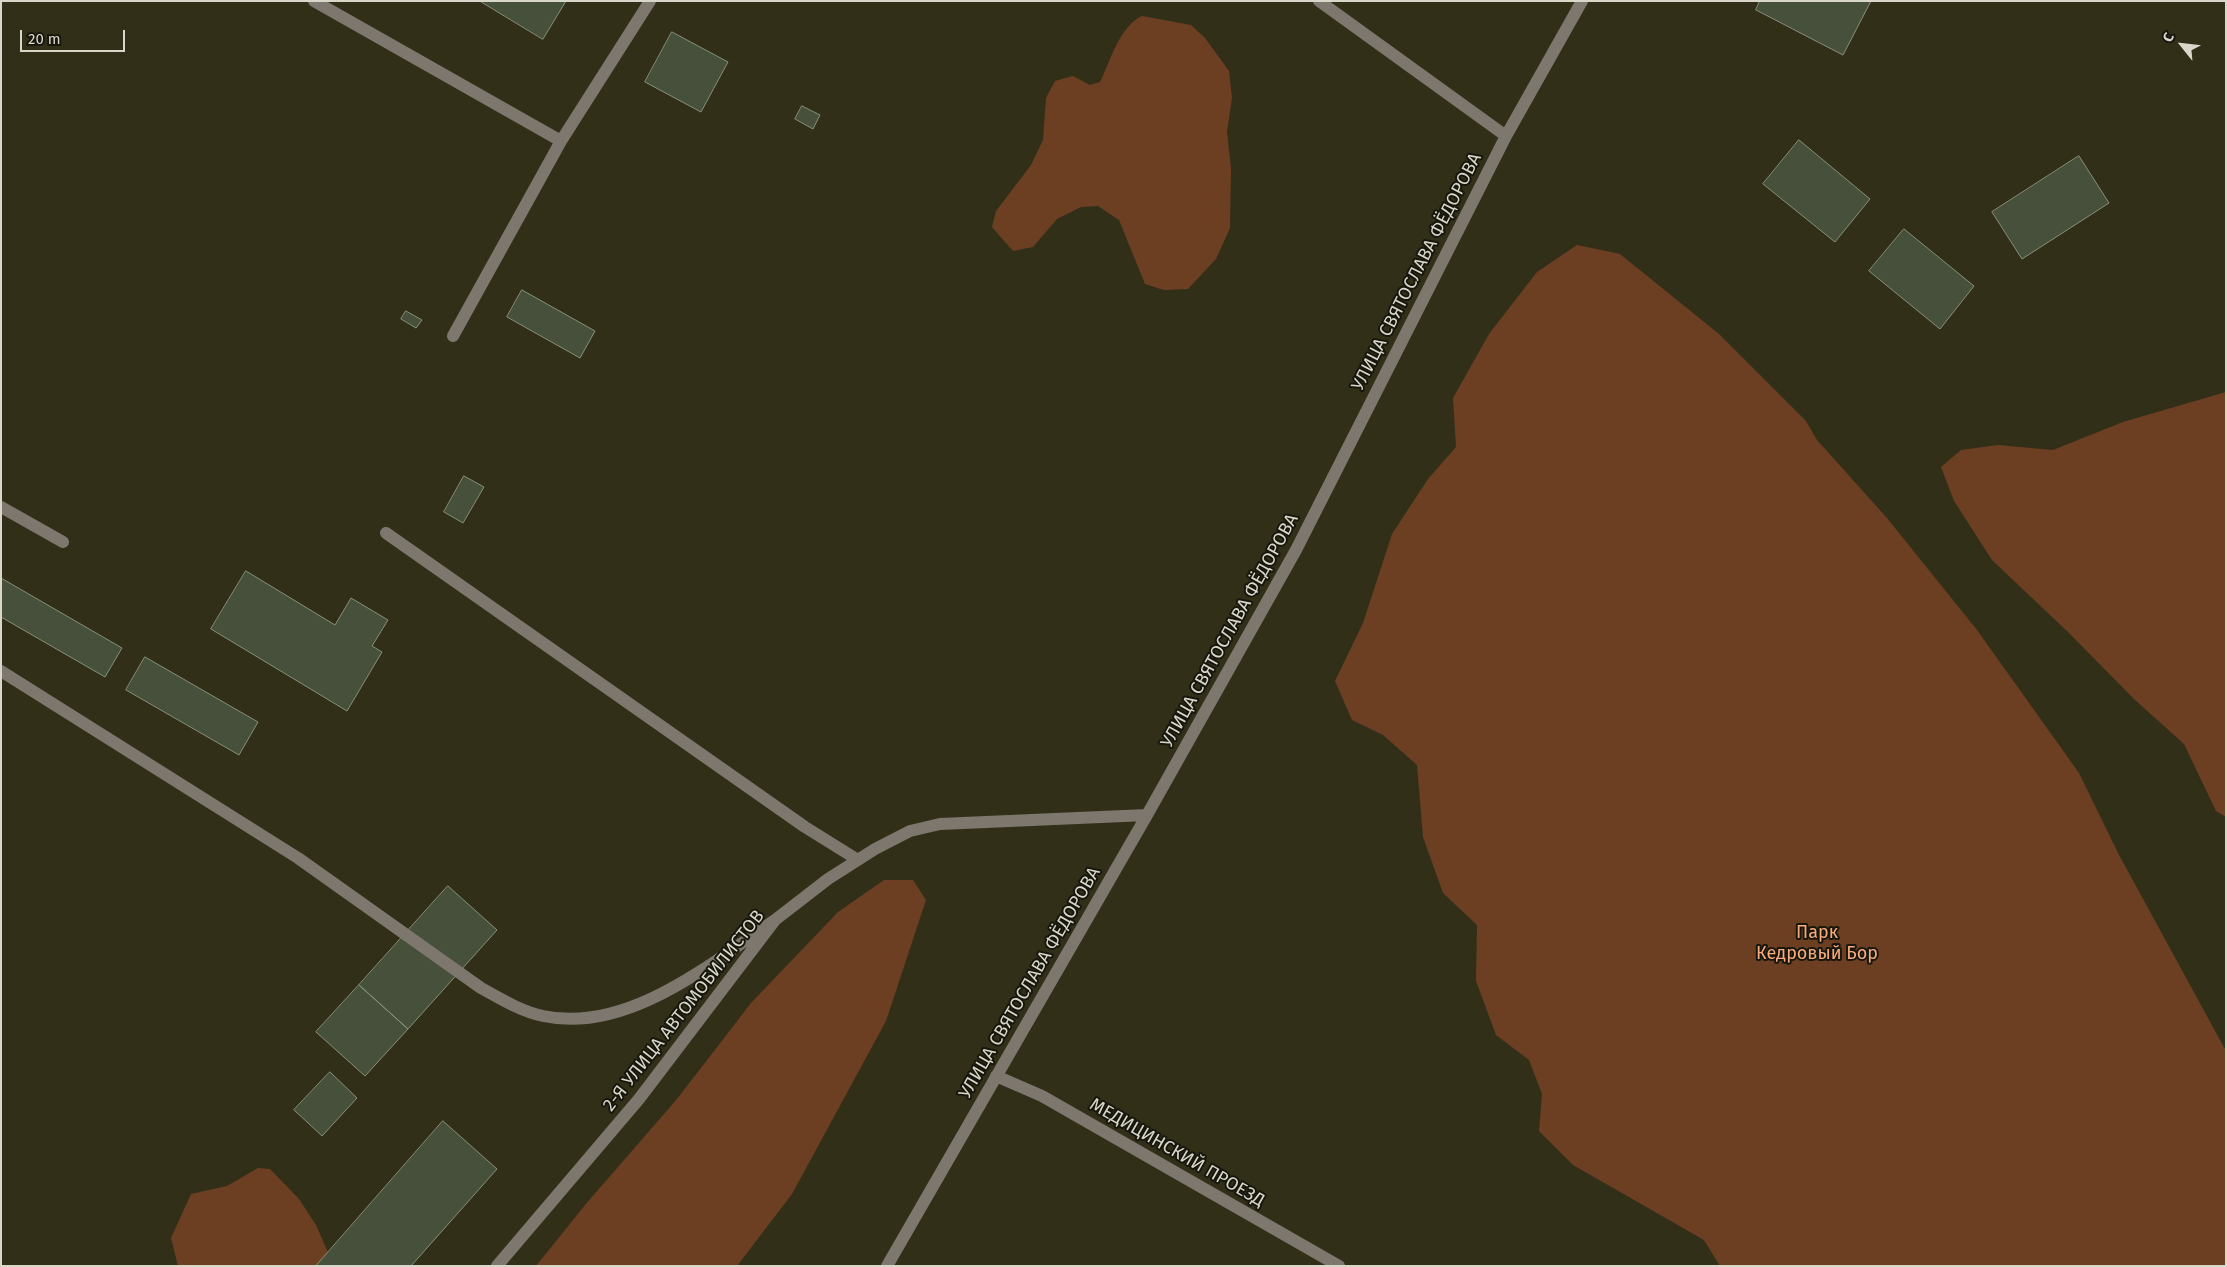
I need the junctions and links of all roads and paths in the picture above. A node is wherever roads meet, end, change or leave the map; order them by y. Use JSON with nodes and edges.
{"nodes":[{"id":1,"x":314,"y":1,"type":"edge"},
{"id":2,"x":650,"y":1,"type":"edge"},
{"id":3,"x":1319,"y":1,"type":"edge"},
{"id":4,"x":1582,"y":1,"type":"edge"},
{"id":5,"x":1506,"y":136,"type":"junction"},
{"id":6,"x":561,"y":142,"type":"junction"},
{"id":7,"x":453,"y":336,"type":"dead end"},
{"id":8,"x":1,"y":507,"type":"edge"},
{"id":9,"x":386,"y":533,"type":"dead end"},
{"id":10,"x":63,"y":542,"type":"dead end"},
{"id":11,"x":1,"y":671,"type":"edge"},
{"id":12,"x":1147,"y":815,"type":"junction"},
{"id":13,"x":858,"y":860,"type":"junction"},
{"id":14,"x":775,"y":920,"type":"junction"},
{"id":15,"x":996,"y":1076,"type":"junction"},
{"id":16,"x":496,"y":1266,"type":"edge"},
{"id":17,"x":887,"y":1266,"type":"edge"},
{"id":18,"x":1338,"y":1266,"type":"edge"}],
"edges":[{"from":1,"to":6,"type":"street"},
{"from":2,"to":6,"type":"street"},
{"from":3,"to":5,"type":"street"},
{"from":4,"to":5,"type":"street","name":"УЛИЦА СВЯТОСЛАВА ФЁДОРОВА"},
{"from":5,"to":12,"type":"street","name":"УЛИЦА СВЯТОСЛАВА ФЁДОРОВА"},
{"from":6,"to":7,"type":"street"},
{"from":8,"to":10,"type":"street"},
{"from":9,"to":13,"type":"street"},
{"from":11,"to":14,"type":"street"},
{"from":12,"to":13,"type":"street","name":"2-Я УЛИЦА АВТОМОБИЛИСТОВ"},
{"from":12,"to":15,"type":"street","name":"УЛИЦА СВЯТОСЛАВА ФЁДОРОВА"},
{"from":13,"to":14,"type":"street","name":"2-Я УЛИЦА АВТОМОБИЛИСТОВ"},
{"from":14,"to":16,"type":"street","name":"2-Я УЛИЦА АВТОМОБИЛИСТОВ"},
{"from":15,"to":17,"type":"street","name":"УЛИЦА СВЯТОСЛАВА ФЁДОРОВА"},
{"from":15,"to":18,"type":"street","name":"МЕДИЦИНСКИЙ ПРОЕЗД"}]}
